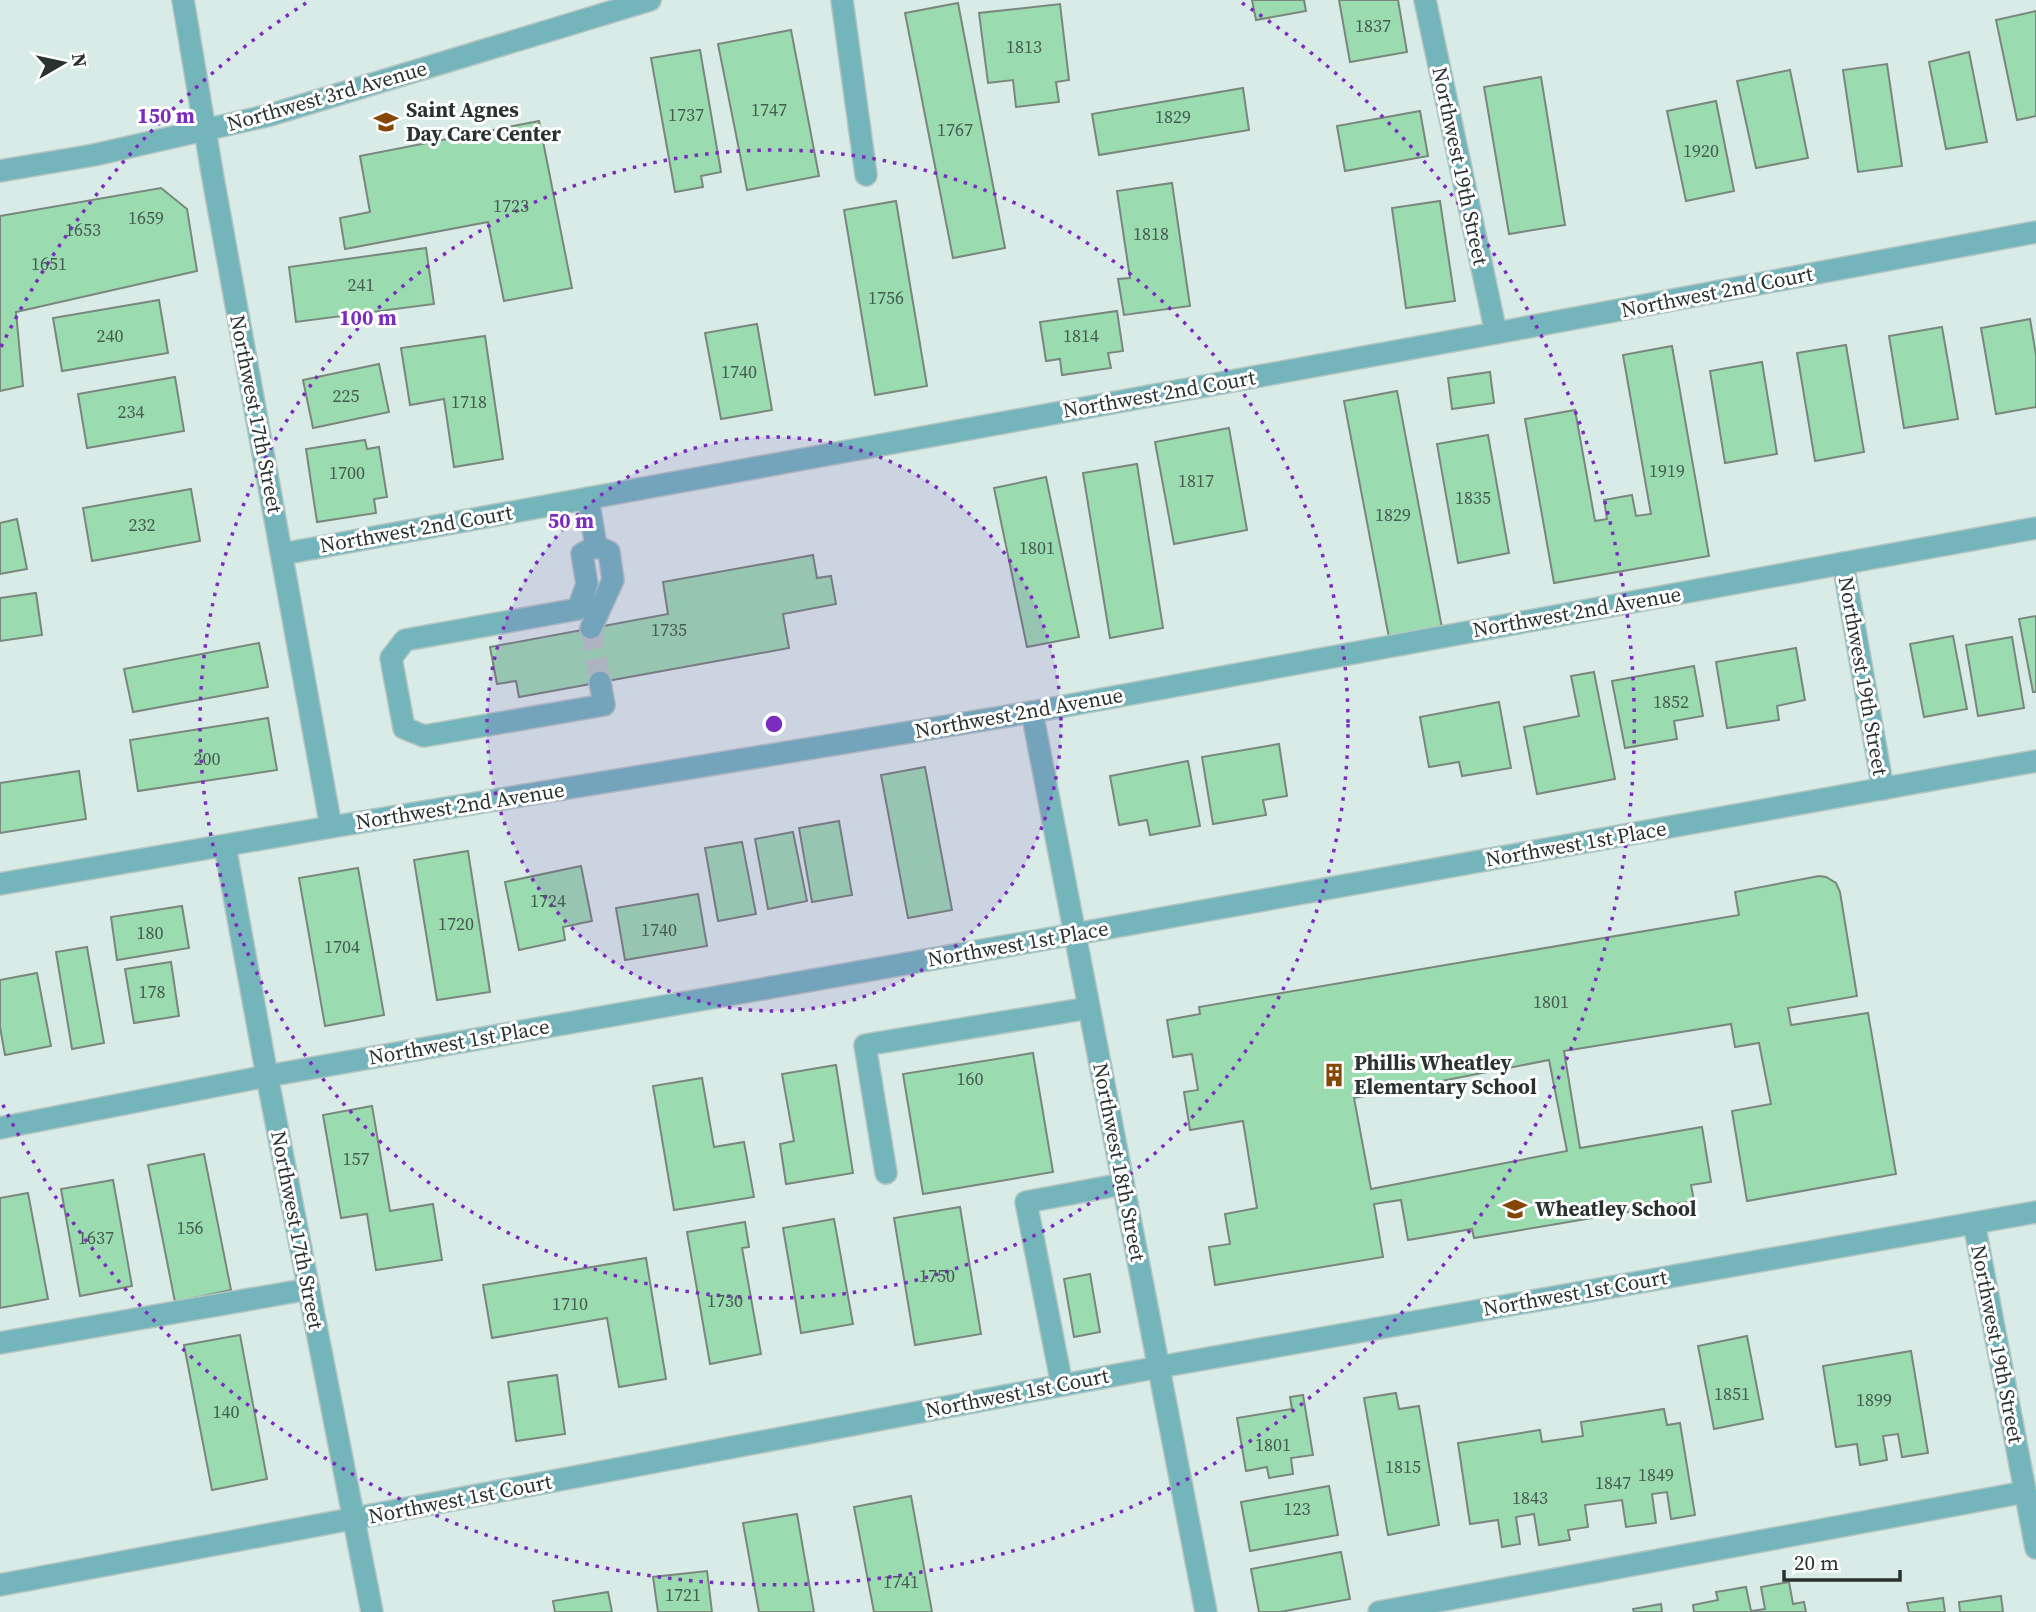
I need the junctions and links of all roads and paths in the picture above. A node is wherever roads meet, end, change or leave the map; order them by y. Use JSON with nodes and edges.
{"nodes":[{"id":1,"x":183,"y":0,"type":"edge"},
{"id":2,"x":650,"y":0,"type":"edge"},
{"id":3,"x":842,"y":0,"type":"edge"},
{"id":4,"x":1425,"y":0,"type":"edge"},
{"id":5,"x":204,"y":131,"type":"junction"},
{"id":6,"x":0,"y":171,"type":"edge"},
{"id":7,"x":866,"y":175,"type":"dead end"},
{"id":8,"x":2036,"y":232,"type":"edge"},
{"id":9,"x":1496,"y":333,"type":"junction"},
{"id":10,"x":588,"y":498,"type":"junction"},
{"id":11,"x":2036,"y":528,"type":"edge"},
{"id":12,"x":596,"y":546,"type":"junction"},
{"id":13,"x":282,"y":554,"type":"junction"},
{"id":14,"x":1843,"y":563,"type":"junction"},
{"id":15,"x":578,"y":609,"type":"junction"},
{"id":16,"x":600,"y":681,"type":"tunnel mouth"},
{"id":17,"x":1032,"y":712,"type":"junction"},
{"id":18,"x":2036,"y":763,"type":"edge"},
{"id":19,"x":1882,"y":789,"type":"junction"},
{"id":20,"x":331,"y":827,"type":"junction"},
{"id":21,"x":225,"y":846,"type":"junction"},
{"id":22,"x":0,"y":884,"type":"edge"},
{"id":23,"x":1075,"y":934,"type":"junction"},
{"id":24,"x":1089,"y":1008,"type":"junction"},
{"id":25,"x":267,"y":1076,"type":"junction"},
{"id":26,"x":0,"y":1128,"type":"edge"},
{"id":27,"x":886,"y":1173,"type":"dead end"},
{"id":28,"x":1123,"y":1184,"type":"junction"},
{"id":29,"x":2036,"y":1212,"type":"edge"},
{"id":30,"x":1974,"y":1223,"type":"junction"},
{"id":31,"x":309,"y":1289,"type":"junction"},
{"id":32,"x":0,"y":1343,"type":"edge"},
{"id":33,"x":1159,"y":1367,"type":"junction"},
{"id":34,"x":1062,"y":1385,"type":"junction"},
{"id":35,"x":2025,"y":1492,"type":"junction"},
{"id":36,"x":354,"y":1519,"type":"junction"},
{"id":37,"x":2036,"y":1548,"type":"edge"},
{"id":38,"x":0,"y":1586,"type":"edge"},
{"id":39,"x":372,"y":1612,"type":"edge"},
{"id":40,"x":1206,"y":1612,"type":"edge"},
{"id":41,"x":1379,"y":1612,"type":"edge"}],
"edges":[{"from":1,"to":5,"type":"street","name":"Northwest 17th Street"},
{"from":2,"to":5,"type":"street","name":"Northwest 3rd Avenue"},
{"from":3,"to":7,"type":"street"},
{"from":4,"to":9,"type":"street","name":"Northwest 19th Street"},
{"from":5,"to":6,"type":"street","name":"Northwest 3rd Avenue"},
{"from":5,"to":13,"type":"street","name":"Northwest 17th Street"},
{"from":8,"to":9,"type":"street","name":"Northwest 2nd Court"},
{"from":9,"to":10,"type":"street","name":"Northwest 2nd Court"},
{"from":10,"to":12,"type":"street"},
{"from":10,"to":13,"type":"street","name":"Northwest 2nd Court"},
{"from":11,"to":14,"type":"street","name":"Northwest 2nd Avenue"},
{"from":12,"to":15,"type":"street"},
{"from":12,"to":15,"type":"street"},
{"from":13,"to":20,"type":"street","name":"Northwest 17th Street"},
{"from":14,"to":17,"type":"street","name":"Northwest 2nd Avenue"},
{"from":14,"to":19,"type":"street","name":"Northwest 19th Street"},
{"from":15,"to":16,"type":"street"},
{"from":17,"to":20,"type":"street","name":"Northwest 2nd Avenue"},
{"from":17,"to":23,"type":"street","name":"Northwest 18th Street"},
{"from":18,"to":19,"type":"street","name":"Northwest 1st Place"},
{"from":19,"to":23,"type":"street","name":"Northwest 1st Place"},
{"from":20,"to":21,"type":"street","name":"Northwest 2nd Avenue"},
{"from":21,"to":22,"type":"street","name":"Northwest 2nd Avenue"},
{"from":21,"to":25,"type":"street","name":"Northwest 17th Street"},
{"from":23,"to":24,"type":"street","name":"Northwest 18th Street"},
{"from":23,"to":25,"type":"street","name":"Northwest 1st Place"},
{"from":24,"to":27,"type":"street"},
{"from":24,"to":28,"type":"street","name":"Northwest 18th Street"},
{"from":25,"to":26,"type":"street","name":"Northwest 1st Place"},
{"from":25,"to":31,"type":"street","name":"Northwest 17th Street"},
{"from":28,"to":33,"type":"street","name":"Northwest 18th Street"},
{"from":28,"to":34,"type":"street"},
{"from":29,"to":30,"type":"street","name":"Northwest 1st Court"},
{"from":30,"to":33,"type":"street","name":"Northwest 1st Court"},
{"from":30,"to":35,"type":"street","name":"Northwest 19th Street"},
{"from":31,"to":32,"type":"street"},
{"from":31,"to":36,"type":"street","name":"Northwest 17th Street"},
{"from":33,"to":34,"type":"street","name":"Northwest 1st Court"},
{"from":33,"to":40,"type":"street","name":"Northwest 18th Street"},
{"from":34,"to":36,"type":"street","name":"Northwest 1st Court"},
{"from":35,"to":37,"type":"street","name":"Northwest 19th Street"},
{"from":35,"to":41,"type":"street"},
{"from":36,"to":38,"type":"street","name":"Northwest 1st Court"},
{"from":36,"to":39,"type":"street","name":"Northwest 17th Street"}]}
